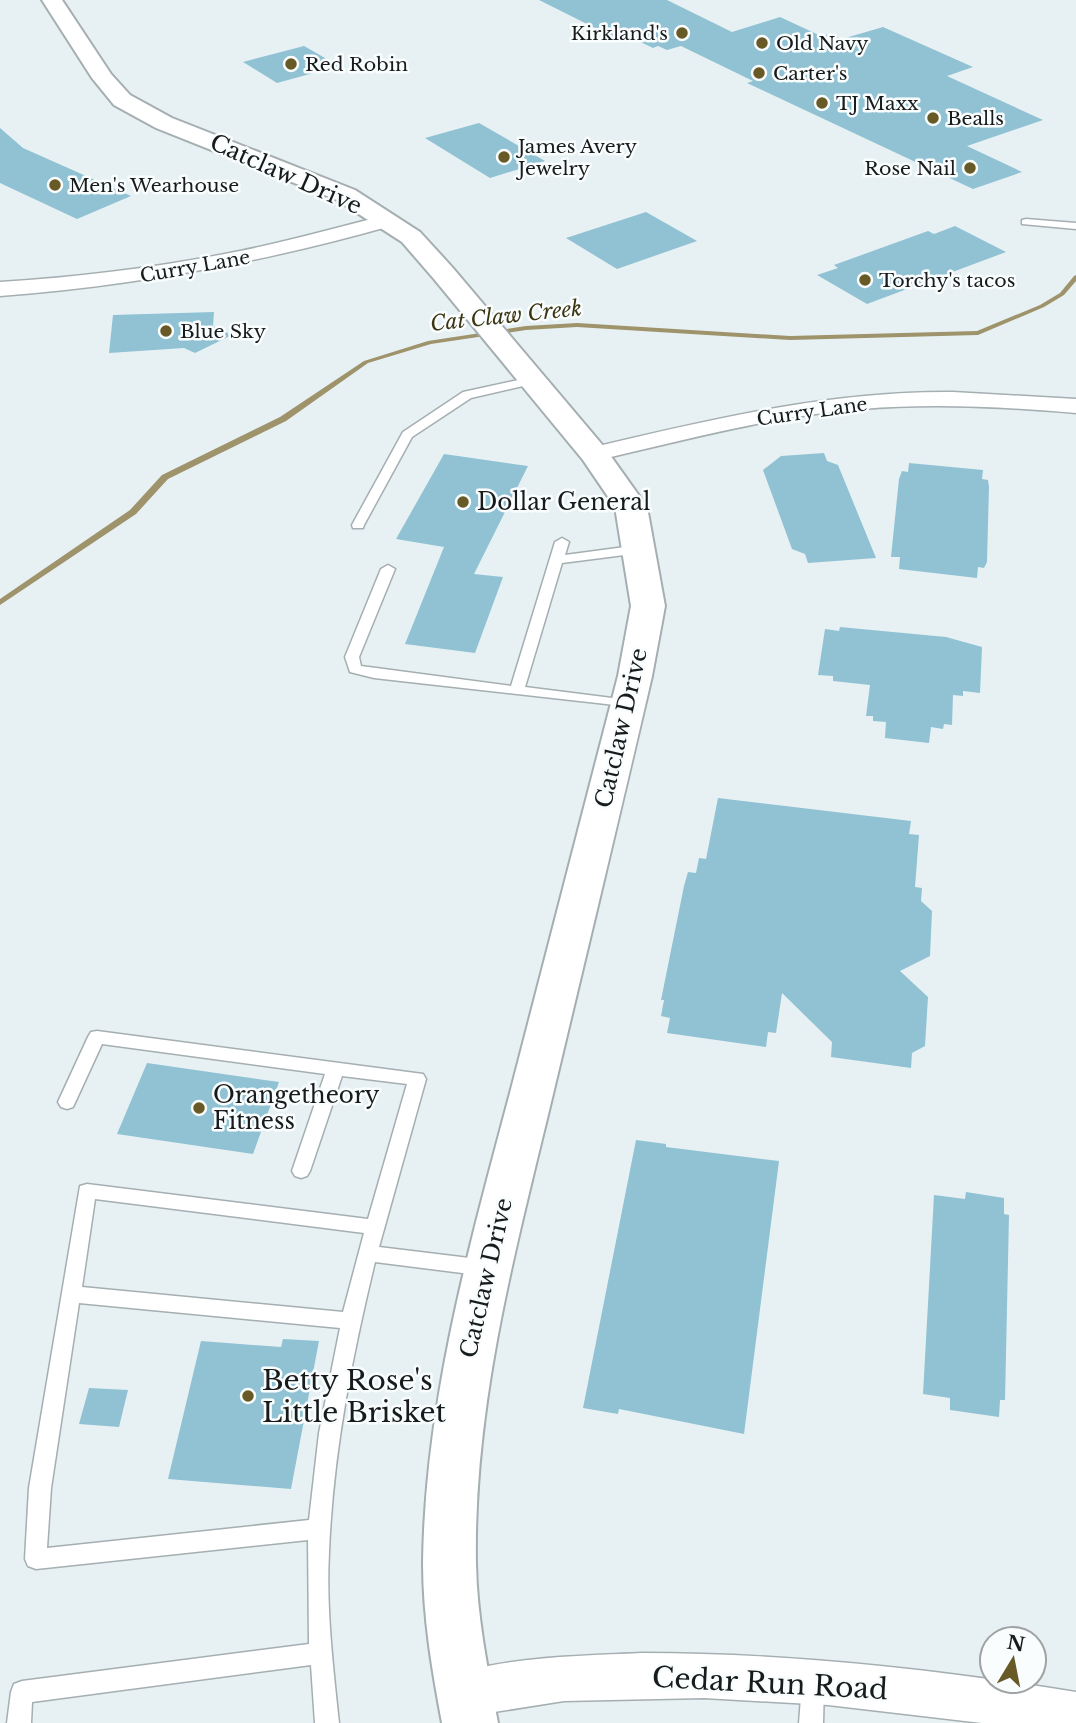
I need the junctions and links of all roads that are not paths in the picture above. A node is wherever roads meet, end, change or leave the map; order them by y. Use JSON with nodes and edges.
{"nodes":[{"id":1,"x":52,"y":0,"type":"edge"},
{"id":2,"x":387,"y":220,"type":"junction"},
{"id":3,"x":1026,"y":222,"type":"dead end"},
{"id":4,"x":1076,"y":226,"type":"edge"},
{"id":5,"x":0,"y":289,"type":"edge"},
{"id":6,"x":532,"y":380,"type":"junction"},
{"id":7,"x":1076,"y":406,"type":"edge"},
{"id":8,"x":594,"y":454,"type":"junction"},
{"id":9,"x":358,"y":525,"type":"dead end"},
{"id":10,"x":562,"y":542,"type":"dead end"},
{"id":11,"x":640,"y":549,"type":"junction"},
{"id":12,"x":557,"y":560,"type":"junction"},
{"id":13,"x":387,"y":569,"type":"dead end"},
{"id":14,"x":517,"y":691,"type":"junction"},
{"id":15,"x":628,"y":704,"type":"junction"},
{"id":16,"x":335,"y":1069,"type":"junction"},
{"id":17,"x":67,"y":1102,"type":"dead end"},
{"id":18,"x":301,"y":1171,"type":"dead end"},
{"id":19,"x":374,"y":1227,"type":"junction"},
{"id":20,"x":367,"y":1253,"type":"junction"},
{"id":21,"x":487,"y":1268,"type":"junction"},
{"id":22,"x":71,"y":1294,"type":"junction"},
{"id":23,"x":352,"y":1321,"type":"junction"},
{"id":24,"x":320,"y":1529,"type":"junction"},
{"id":25,"x":321,"y":1653,"type":"junction"},
{"id":26,"x":814,"y":1679,"type":"junction"},
{"id":27,"x":467,"y":1709,"type":"edge"},
{"id":28,"x":1068,"y":1717,"type":"edge"},
{"id":29,"x":19,"y":1723,"type":"edge"},
{"id":30,"x":327,"y":1723,"type":"edge"},
{"id":31,"x":811,"y":1723,"type":"edge"}],
"edges":[{"from":1,"to":2,"type":"street","name":"Catclaw Drive"},
{"from":2,"to":5,"type":"street","name":"Curry Lane"},
{"from":2,"to":6,"type":"street","name":"Catclaw Drive"},
{"from":3,"to":4,"type":"lane"},
{"from":6,"to":8,"type":"street","name":"Catclaw Drive"},
{"from":6,"to":9,"type":"lane"},
{"from":7,"to":8,"type":"street","name":"Curry Lane"},
{"from":8,"to":11,"type":"street","name":"Catclaw Drive"},
{"from":10,"to":12,"type":"lane"},
{"from":11,"to":12,"type":"lane"},
{"from":11,"to":15,"type":"street","name":"Catclaw Drive"},
{"from":12,"to":14,"type":"lane"},
{"from":13,"to":14,"type":"lane"},
{"from":14,"to":15,"type":"lane"},
{"from":15,"to":21,"type":"street","name":"Catclaw Drive"},
{"from":16,"to":17,"type":"lane"},
{"from":16,"to":18,"type":"lane"},
{"from":16,"to":19,"type":"lane"},
{"from":19,"to":20,"type":"lane"},
{"from":19,"to":22,"type":"lane"},
{"from":20,"to":21,"type":"lane"},
{"from":20,"to":23,"type":"lane"},
{"from":21,"to":27,"type":"street","name":"Catclaw Drive"},
{"from":22,"to":23,"type":"lane"},
{"from":22,"to":24,"type":"lane"},
{"from":23,"to":24,"type":"lane"},
{"from":24,"to":25,"type":"lane"},
{"from":25,"to":29,"type":"lane"},
{"from":25,"to":30,"type":"lane"},
{"from":26,"to":27,"type":"street","name":"Cedar Run Road"},
{"from":26,"to":28,"type":"street","name":"Cedar Run Road"},
{"from":26,"to":31,"type":"lane"}]}
